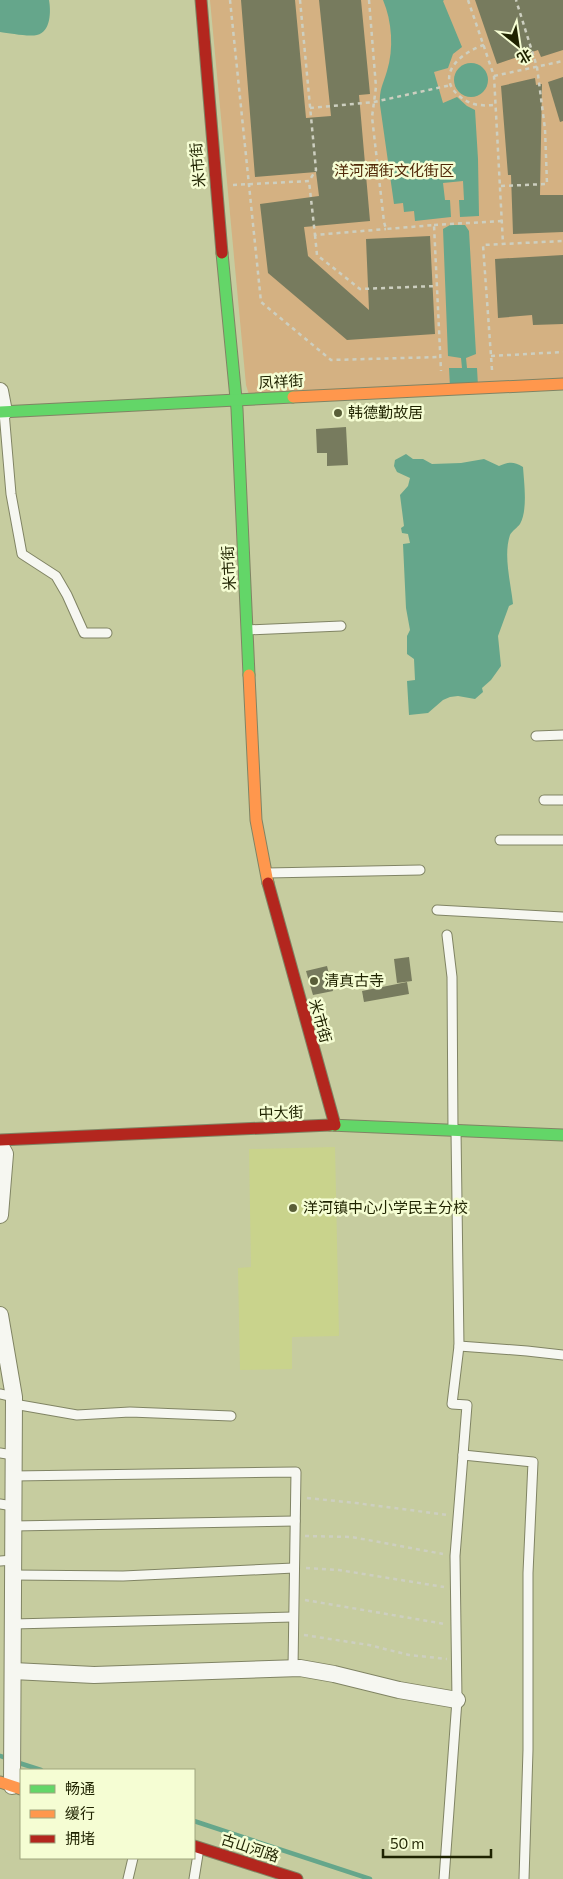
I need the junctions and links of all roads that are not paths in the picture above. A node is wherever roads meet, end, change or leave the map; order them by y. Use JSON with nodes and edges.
{"nodes":[{"id":1,"x":201,"y":0,"type":"edge"},
{"id":2,"x":563,"y":384,"type":"edge"},
{"id":3,"x":0,"y":391,"type":"edge"},
{"id":4,"x":236,"y":399,"type":"junction"},
{"id":5,"x":2,"y":412,"type":"edge"},
{"id":6,"x":341,"y":626,"type":"dead end"},
{"id":7,"x":247,"y":630,"type":"junction"},
{"id":8,"x":107,"y":633,"type":"dead end"},
{"id":9,"x":563,"y":735,"type":"edge"},
{"id":10,"x":536,"y":736,"type":"dead end"},
{"id":11,"x":544,"y":800,"type":"dead end"},
{"id":12,"x":563,"y":800,"type":"edge"},
{"id":13,"x":500,"y":840,"type":"dead end"},
{"id":14,"x":563,"y":840,"type":"edge"},
{"id":15,"x":420,"y":870,"type":"dead end"},
{"id":16,"x":265,"y":873,"type":"junction"},
{"id":17,"x":437,"y":910,"type":"dead end"},
{"id":18,"x":563,"y":917,"type":"edge"},
{"id":19,"x":447,"y":934,"type":"dead end"},
{"id":20,"x":335,"y":1125,"type":"junction"},
{"id":21,"x":455,"y":1130,"type":"junction"},
{"id":22,"x":563,"y":1135,"type":"edge"},
{"id":23,"x":0,"y":1140,"type":"edge"},
{"id":24,"x":0,"y":1146,"type":"edge"},
{"id":25,"x":0,"y":1215,"type":"edge"},
{"id":26,"x":0,"y":1315,"type":"edge"},
{"id":27,"x":459,"y":1346,"type":"junction"},
{"id":28,"x":563,"y":1355,"type":"edge"},
{"id":29,"x":9,"y":1398,"type":"edge"},
{"id":30,"x":231,"y":1416,"type":"dead end"},
{"id":31,"x":7,"y":1454,"type":"edge"},
{"id":32,"x":463,"y":1455,"type":"junction"},
{"id":33,"x":14,"y":1476,"type":"junction"},
{"id":34,"x":7,"y":1505,"type":"edge"},
{"id":35,"x":295,"y":1521,"type":"junction"},
{"id":36,"x":13,"y":1526,"type":"junction"},
{"id":37,"x":9,"y":1565,"type":"edge"},
{"id":38,"x":294,"y":1568,"type":"junction"},
{"id":39,"x":293,"y":1617,"type":"junction"},
{"id":40,"x":13,"y":1624,"type":"junction"},
{"id":41,"x":293,"y":1668,"type":"junction"},
{"id":42,"x":13,"y":1672,"type":"junction"},
{"id":43,"x":457,"y":1700,"type":"junction"},
{"id":44,"x":11,"y":1786,"type":"edge"},
{"id":45,"x":196,"y":1847,"type":"edge"},
{"id":46,"x":133,"y":1859,"type":"edge"},
{"id":47,"x":269,"y":1875,"type":"edge"},
{"id":48,"x":128,"y":1879,"type":"edge"},
{"id":49,"x":194,"y":1879,"type":"edge"},
{"id":50,"x":297,"y":1879,"type":"edge"},
{"id":51,"x":444,"y":1879,"type":"edge"},
{"id":52,"x":524,"y":1879,"type":"edge"}],
"edges":[{"from":1,"to":4,"type":"street","name":"米市街"},
{"from":2,"to":4,"type":"street","name":"凤祥街"},
{"from":3,"to":5,"type":"street"},
{"from":4,"to":5,"type":"street","name":"凤祥街"},
{"from":4,"to":7,"type":"street","name":"米市街"},
{"from":5,"to":8,"type":"lane"},
{"from":6,"to":7,"type":"lane"},
{"from":7,"to":16,"type":"street","name":"米市街"},
{"from":9,"to":10,"type":"lane"},
{"from":11,"to":12,"type":"lane"},
{"from":13,"to":14,"type":"lane"},
{"from":15,"to":16,"type":"lane"},
{"from":16,"to":20,"type":"street","name":"米市街"},
{"from":17,"to":18,"type":"lane"},
{"from":19,"to":21,"type":"lane"},
{"from":20,"to":21,"type":"street","name":"中大街"},
{"from":20,"to":23,"type":"street","name":"中大街"},
{"from":21,"to":22,"type":"street","name":"中大街"},
{"from":21,"to":27,"type":"lane"},
{"from":24,"to":25,"type":"street"},
{"from":26,"to":29,"type":"street"},
{"from":27,"to":28,"type":"lane"},
{"from":27,"to":32,"type":"lane"},
{"from":29,"to":30,"type":"lane"},
{"from":29,"to":31,"type":"street"},
{"from":31,"to":33,"type":"street"},
{"from":32,"to":43,"type":"lane"},
{"from":32,"to":52,"type":"lane"},
{"from":33,"to":34,"type":"street"},
{"from":33,"to":35,"type":"lane"},
{"from":34,"to":36,"type":"street"},
{"from":35,"to":36,"type":"lane"},
{"from":35,"to":38,"type":"lane"},
{"from":36,"to":37,"type":"street"},
{"from":37,"to":38,"type":"lane"},
{"from":37,"to":40,"type":"street"},
{"from":38,"to":39,"type":"lane"},
{"from":39,"to":40,"type":"lane"},
{"from":39,"to":41,"type":"lane"},
{"from":40,"to":42,"type":"street"},
{"from":41,"to":42,"type":"street"},
{"from":41,"to":43,"type":"street"},
{"from":42,"to":44,"type":"street"},
{"from":43,"to":51,"type":"lane"},
{"from":45,"to":47,"type":"street","name":"古山河路"},
{"from":45,"to":49,"type":"lane"},
{"from":46,"to":48,"type":"lane"},
{"from":47,"to":50,"type":"street","name":"古山河路"}]}
